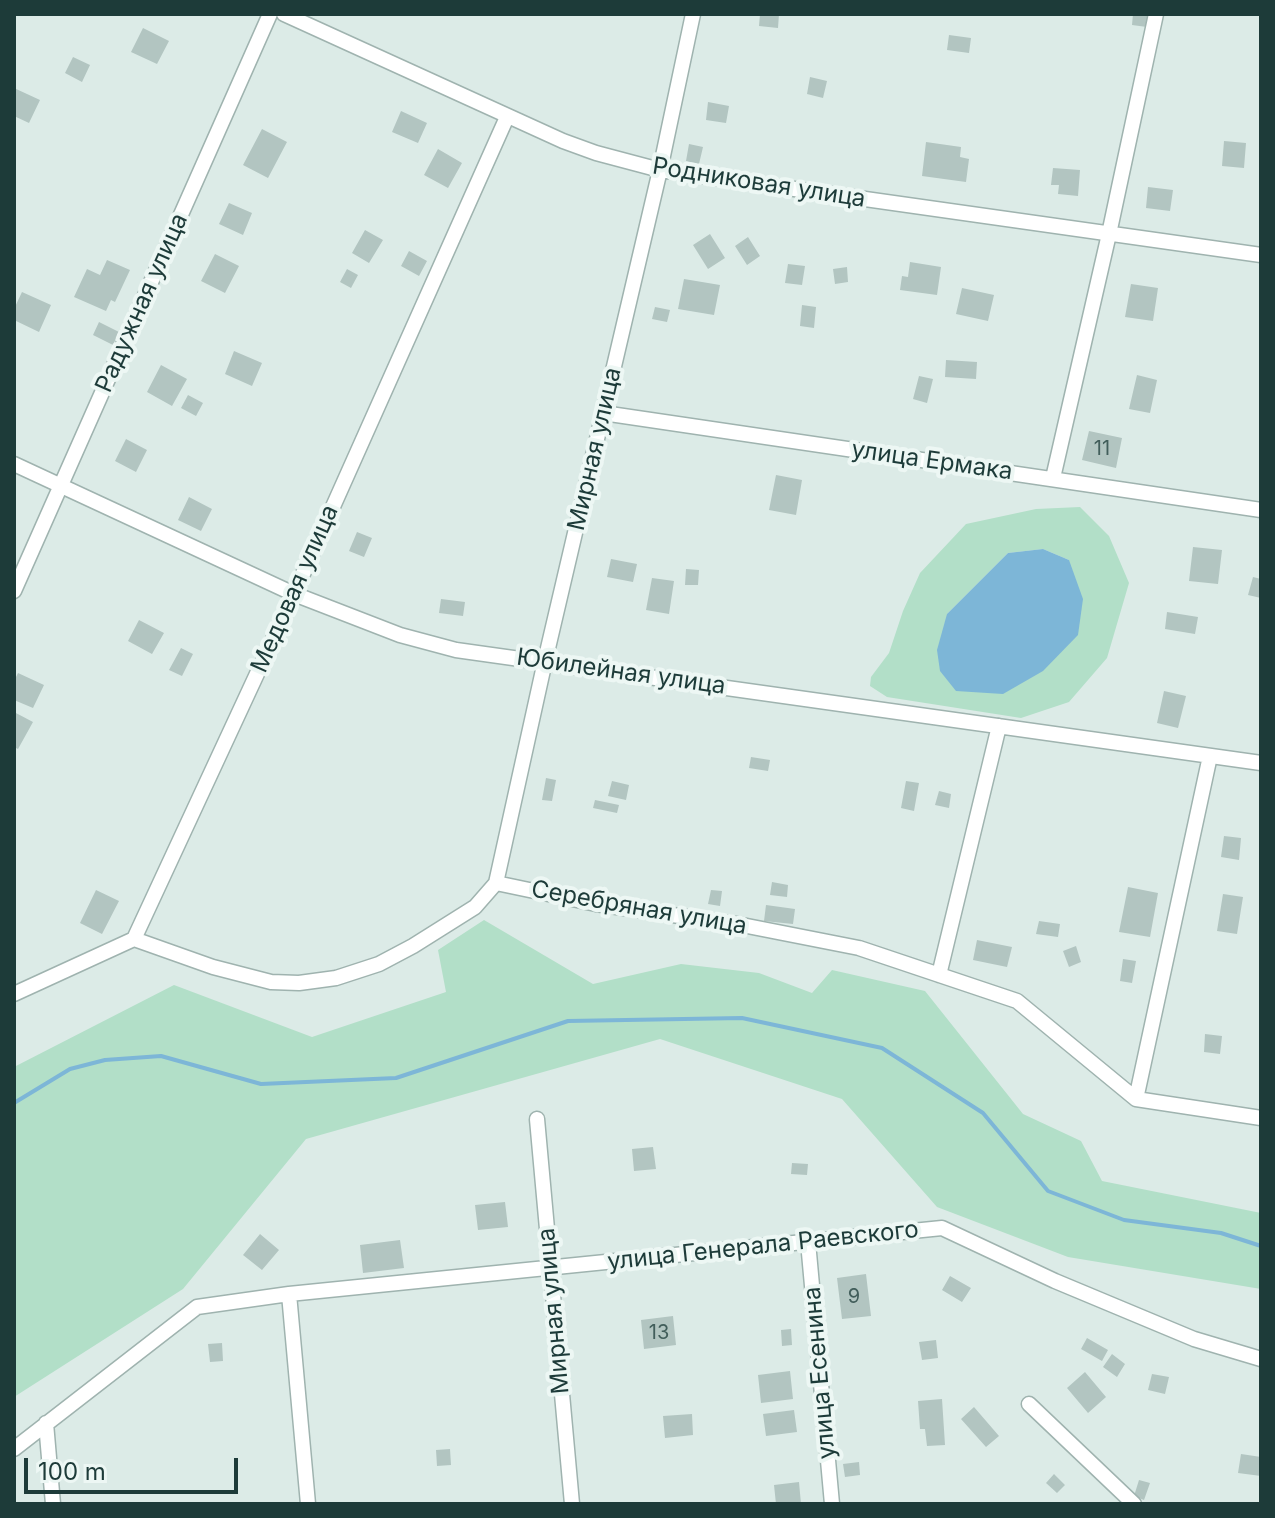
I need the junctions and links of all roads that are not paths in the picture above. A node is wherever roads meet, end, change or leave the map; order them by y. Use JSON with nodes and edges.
{"nodes":[{"id":1,"x":270,"y":14,"type":"edge"},
{"id":2,"x":284,"y":14,"type":"edge"},
{"id":3,"x":693,"y":14,"type":"edge"},
{"id":4,"x":1156,"y":14,"type":"edge"},
{"id":5,"x":507,"y":117,"type":"junction"},
{"id":6,"x":660,"y":170,"type":"junction"},
{"id":7,"x":1109,"y":234,"type":"junction"},
{"id":8,"x":1261,"y":255,"type":"edge"},
{"id":9,"x":603,"y":413,"type":"junction"},
{"id":10,"x":14,"y":464,"type":"edge"},
{"id":11,"x":1053,"y":478,"type":"junction"},
{"id":12,"x":61,"y":486,"type":"junction"},
{"id":13,"x":1261,"y":510,"type":"edge"},
{"id":14,"x":14,"y":591,"type":"edge"},
{"id":15,"x":294,"y":594,"type":"junction"},
{"id":16,"x":545,"y":661,"type":"junction"},
{"id":17,"x":999,"y":726,"type":"junction"},
{"id":18,"x":1210,"y":756,"type":"junction"},
{"id":19,"x":1261,"y":763,"type":"edge"},
{"id":20,"x":496,"y":883,"type":"junction"},
{"id":21,"x":134,"y":939,"type":"junction"},
{"id":22,"x":939,"y":975,"type":"junction"},
{"id":23,"x":14,"y":994,"type":"edge"},
{"id":24,"x":1136,"y":1099,"type":"junction"},
{"id":25,"x":1261,"y":1118,"type":"edge"},
{"id":26,"x":537,"y":1119,"type":"dead end"},
{"id":27,"x":808,"y":1242,"type":"junction"},
{"id":28,"x":550,"y":1268,"type":"junction"},
{"id":29,"x":289,"y":1294,"type":"junction"},
{"id":30,"x":1261,"y":1359,"type":"edge"},
{"id":31,"x":1029,"y":1404,"type":"dead end"},
{"id":32,"x":46,"y":1423,"type":"junction"},
{"id":33,"x":14,"y":1449,"type":"edge"},
{"id":34,"x":53,"y":1504,"type":"edge"},
{"id":35,"x":308,"y":1504,"type":"edge"},
{"id":36,"x":572,"y":1504,"type":"edge"},
{"id":37,"x":832,"y":1504,"type":"edge"},
{"id":38,"x":1134,"y":1504,"type":"edge"}],
"edges":[{"from":1,"to":12,"type":"street","name":"Радужная улица"},
{"from":2,"to":5,"type":"street","name":"Родниковая улица"},
{"from":3,"to":6,"type":"street","name":"Мирная улица"},
{"from":4,"to":7,"type":"street"},
{"from":5,"to":6,"type":"street","name":"Родниковая улица"},
{"from":5,"to":15,"type":"street","name":"Медовая улица"},
{"from":6,"to":7,"type":"street","name":"Родниковая улица"},
{"from":6,"to":9,"type":"street","name":"Мирная улица"},
{"from":7,"to":8,"type":"street","name":"Родниковая улица"},
{"from":7,"to":11,"type":"street"},
{"from":9,"to":11,"type":"street","name":"улица Ермака"},
{"from":9,"to":16,"type":"street","name":"Мирная улица"},
{"from":10,"to":12,"type":"street","name":"Юбилейная улица"},
{"from":11,"to":13,"type":"street","name":"улица Ермака"},
{"from":12,"to":14,"type":"street","name":"Радужная улица"},
{"from":12,"to":15,"type":"street","name":"Юбилейная улица"},
{"from":15,"to":16,"type":"street","name":"Юбилейная улица"},
{"from":15,"to":21,"type":"street","name":"Медовая улица"},
{"from":16,"to":17,"type":"street","name":"Юбилейная улица"},
{"from":16,"to":20,"type":"street","name":"Мирная улица"},
{"from":17,"to":18,"type":"street","name":"Юбилейная улица"},
{"from":17,"to":22,"type":"street"},
{"from":18,"to":19,"type":"street","name":"Юбилейная улица"},
{"from":18,"to":24,"type":"street"},
{"from":20,"to":21,"type":"street","name":"Серебряная улица"},
{"from":20,"to":22,"type":"street","name":"Серебряная улица"},
{"from":21,"to":23,"type":"street"},
{"from":22,"to":24,"type":"street","name":"Серебряная улица"},
{"from":24,"to":25,"type":"street"},
{"from":26,"to":28,"type":"street","name":"Мирная улица"},
{"from":27,"to":28,"type":"street","name":"улица Генерала Раевского"},
{"from":27,"to":30,"type":"street","name":"улица Генерала Раевского"},
{"from":27,"to":37,"type":"street","name":"улица Есенина"},
{"from":28,"to":29,"type":"street","name":"улица Генерала Раевского"},
{"from":28,"to":36,"type":"street","name":"Мирная улица"},
{"from":29,"to":32,"type":"street","name":"улица Генерала Раевского"},
{"from":29,"to":35,"type":"street"},
{"from":31,"to":38,"type":"street"},
{"from":32,"to":33,"type":"street","name":"улица Генерала Раевского"},
{"from":32,"to":34,"type":"street"}]}
